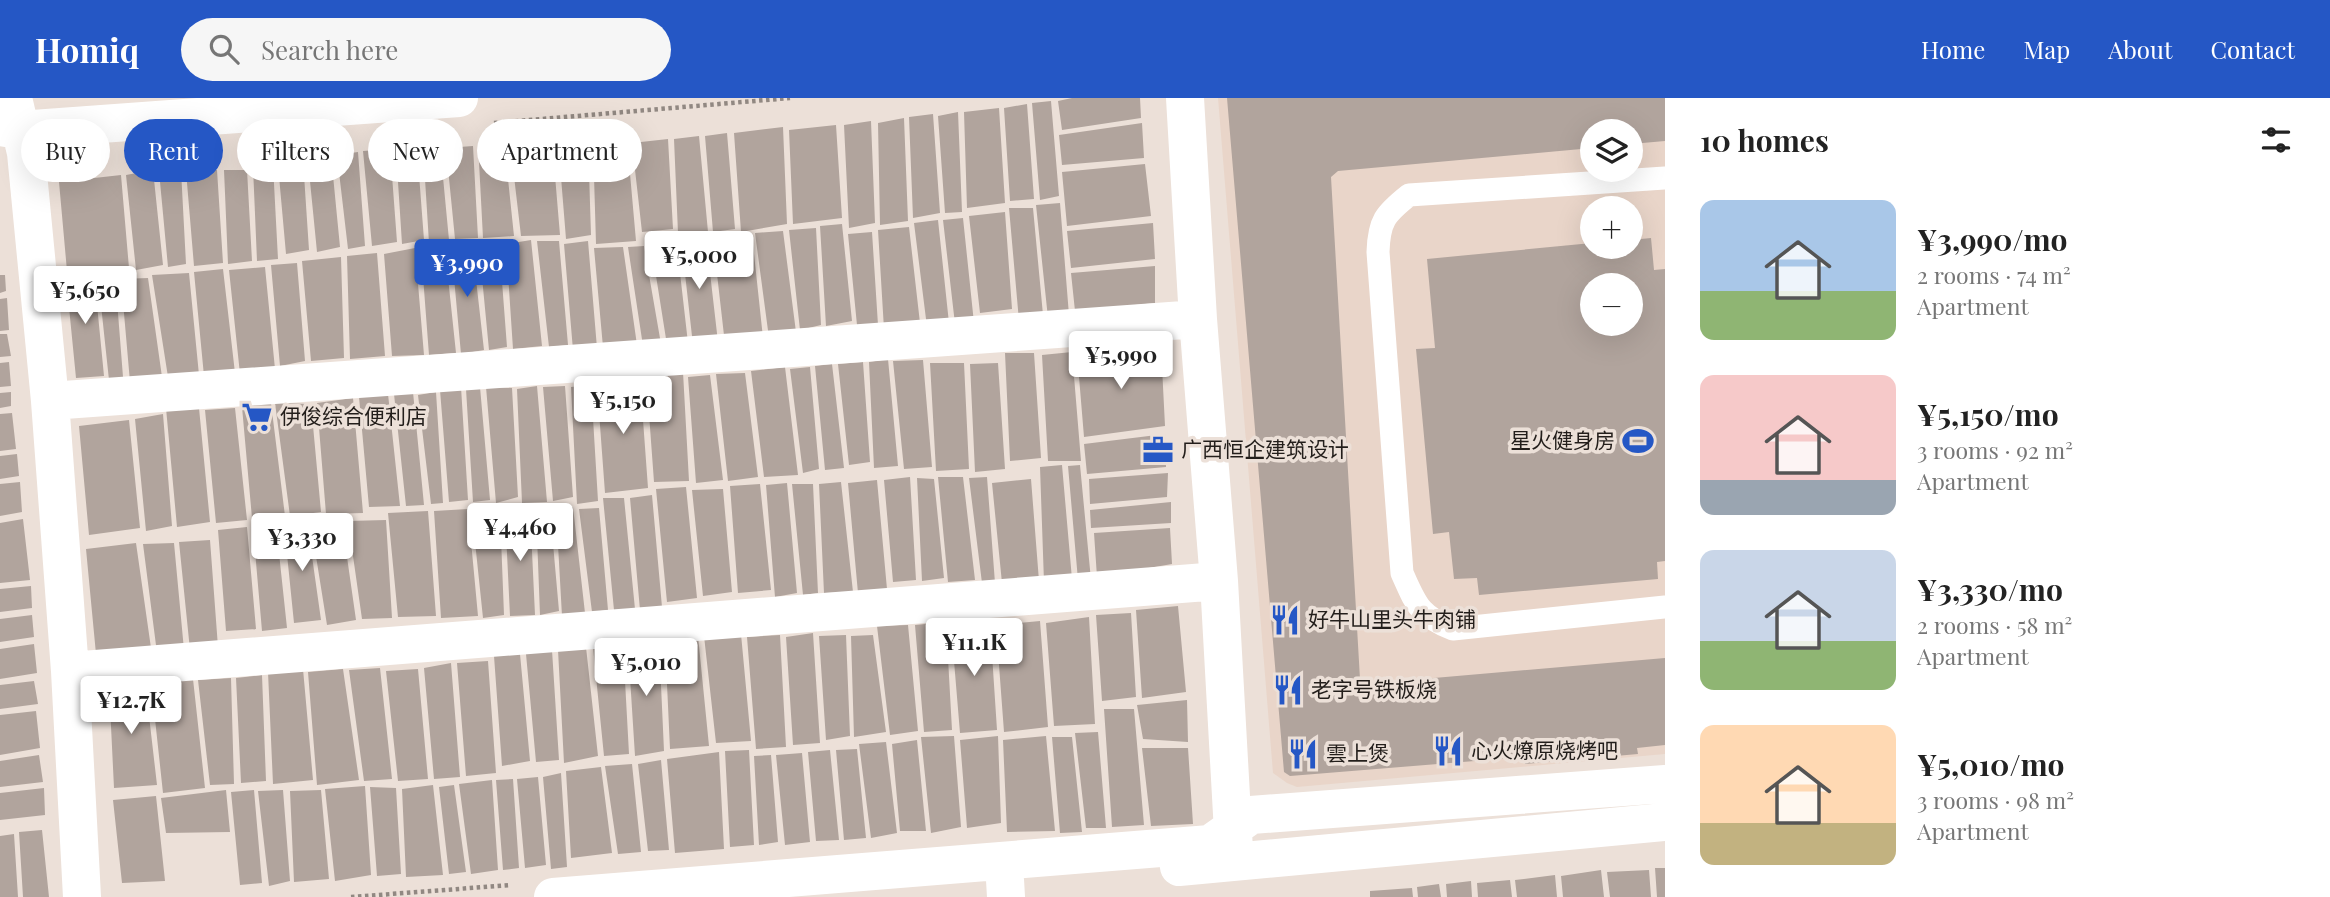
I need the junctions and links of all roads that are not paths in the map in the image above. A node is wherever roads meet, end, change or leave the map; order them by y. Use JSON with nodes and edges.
{"nodes":[{"id":1,"x":459,"y":98,"type":"edge"},
{"id":2,"x":1185,"y":98,"type":"edge"},
{"id":3,"x":10,"y":118,"type":"edge"},
{"id":4,"x":1665,"y":178,"type":"edge"},
{"id":5,"x":1198,"y":319,"type":"junction"},
{"id":6,"x":50,"y":401,"type":"junction"},
{"id":7,"x":1219,"y":581,"type":"junction"},
{"id":8,"x":1665,"y":607,"type":"edge"},
{"id":9,"x":69,"y":671,"type":"junction"},
{"id":10,"x":1665,"y":784,"type":"edge"},
{"id":11,"x":1665,"y":822,"type":"edge"},
{"id":12,"x":1234,"y":846,"type":"junction"},
{"id":13,"x":1005,"y":881,"type":"edge"},
{"id":14,"x":82,"y":897,"type":"edge"},
{"id":15,"x":552,"y":897,"type":"edge"},
{"id":16,"x":835,"y":897,"type":"edge"}],
"edges":[{"from":1,"to":3,"type":"street"},
{"from":2,"to":5,"type":"street"},
{"from":3,"to":6,"type":"street"},
{"from":4,"to":8,"type":"lane"},
{"from":5,"to":6,"type":"street"},
{"from":5,"to":7,"type":"street"},
{"from":6,"to":9,"type":"street"},
{"from":7,"to":9,"type":"street"},
{"from":7,"to":12,"type":"street"},
{"from":9,"to":14,"type":"street"},
{"from":10,"to":12,"type":"street"},
{"from":11,"to":12,"type":"street"},
{"from":12,"to":13,"type":"street"},
{"from":13,"to":15,"type":"street"},
{"from":13,"to":16,"type":"street"}]}
